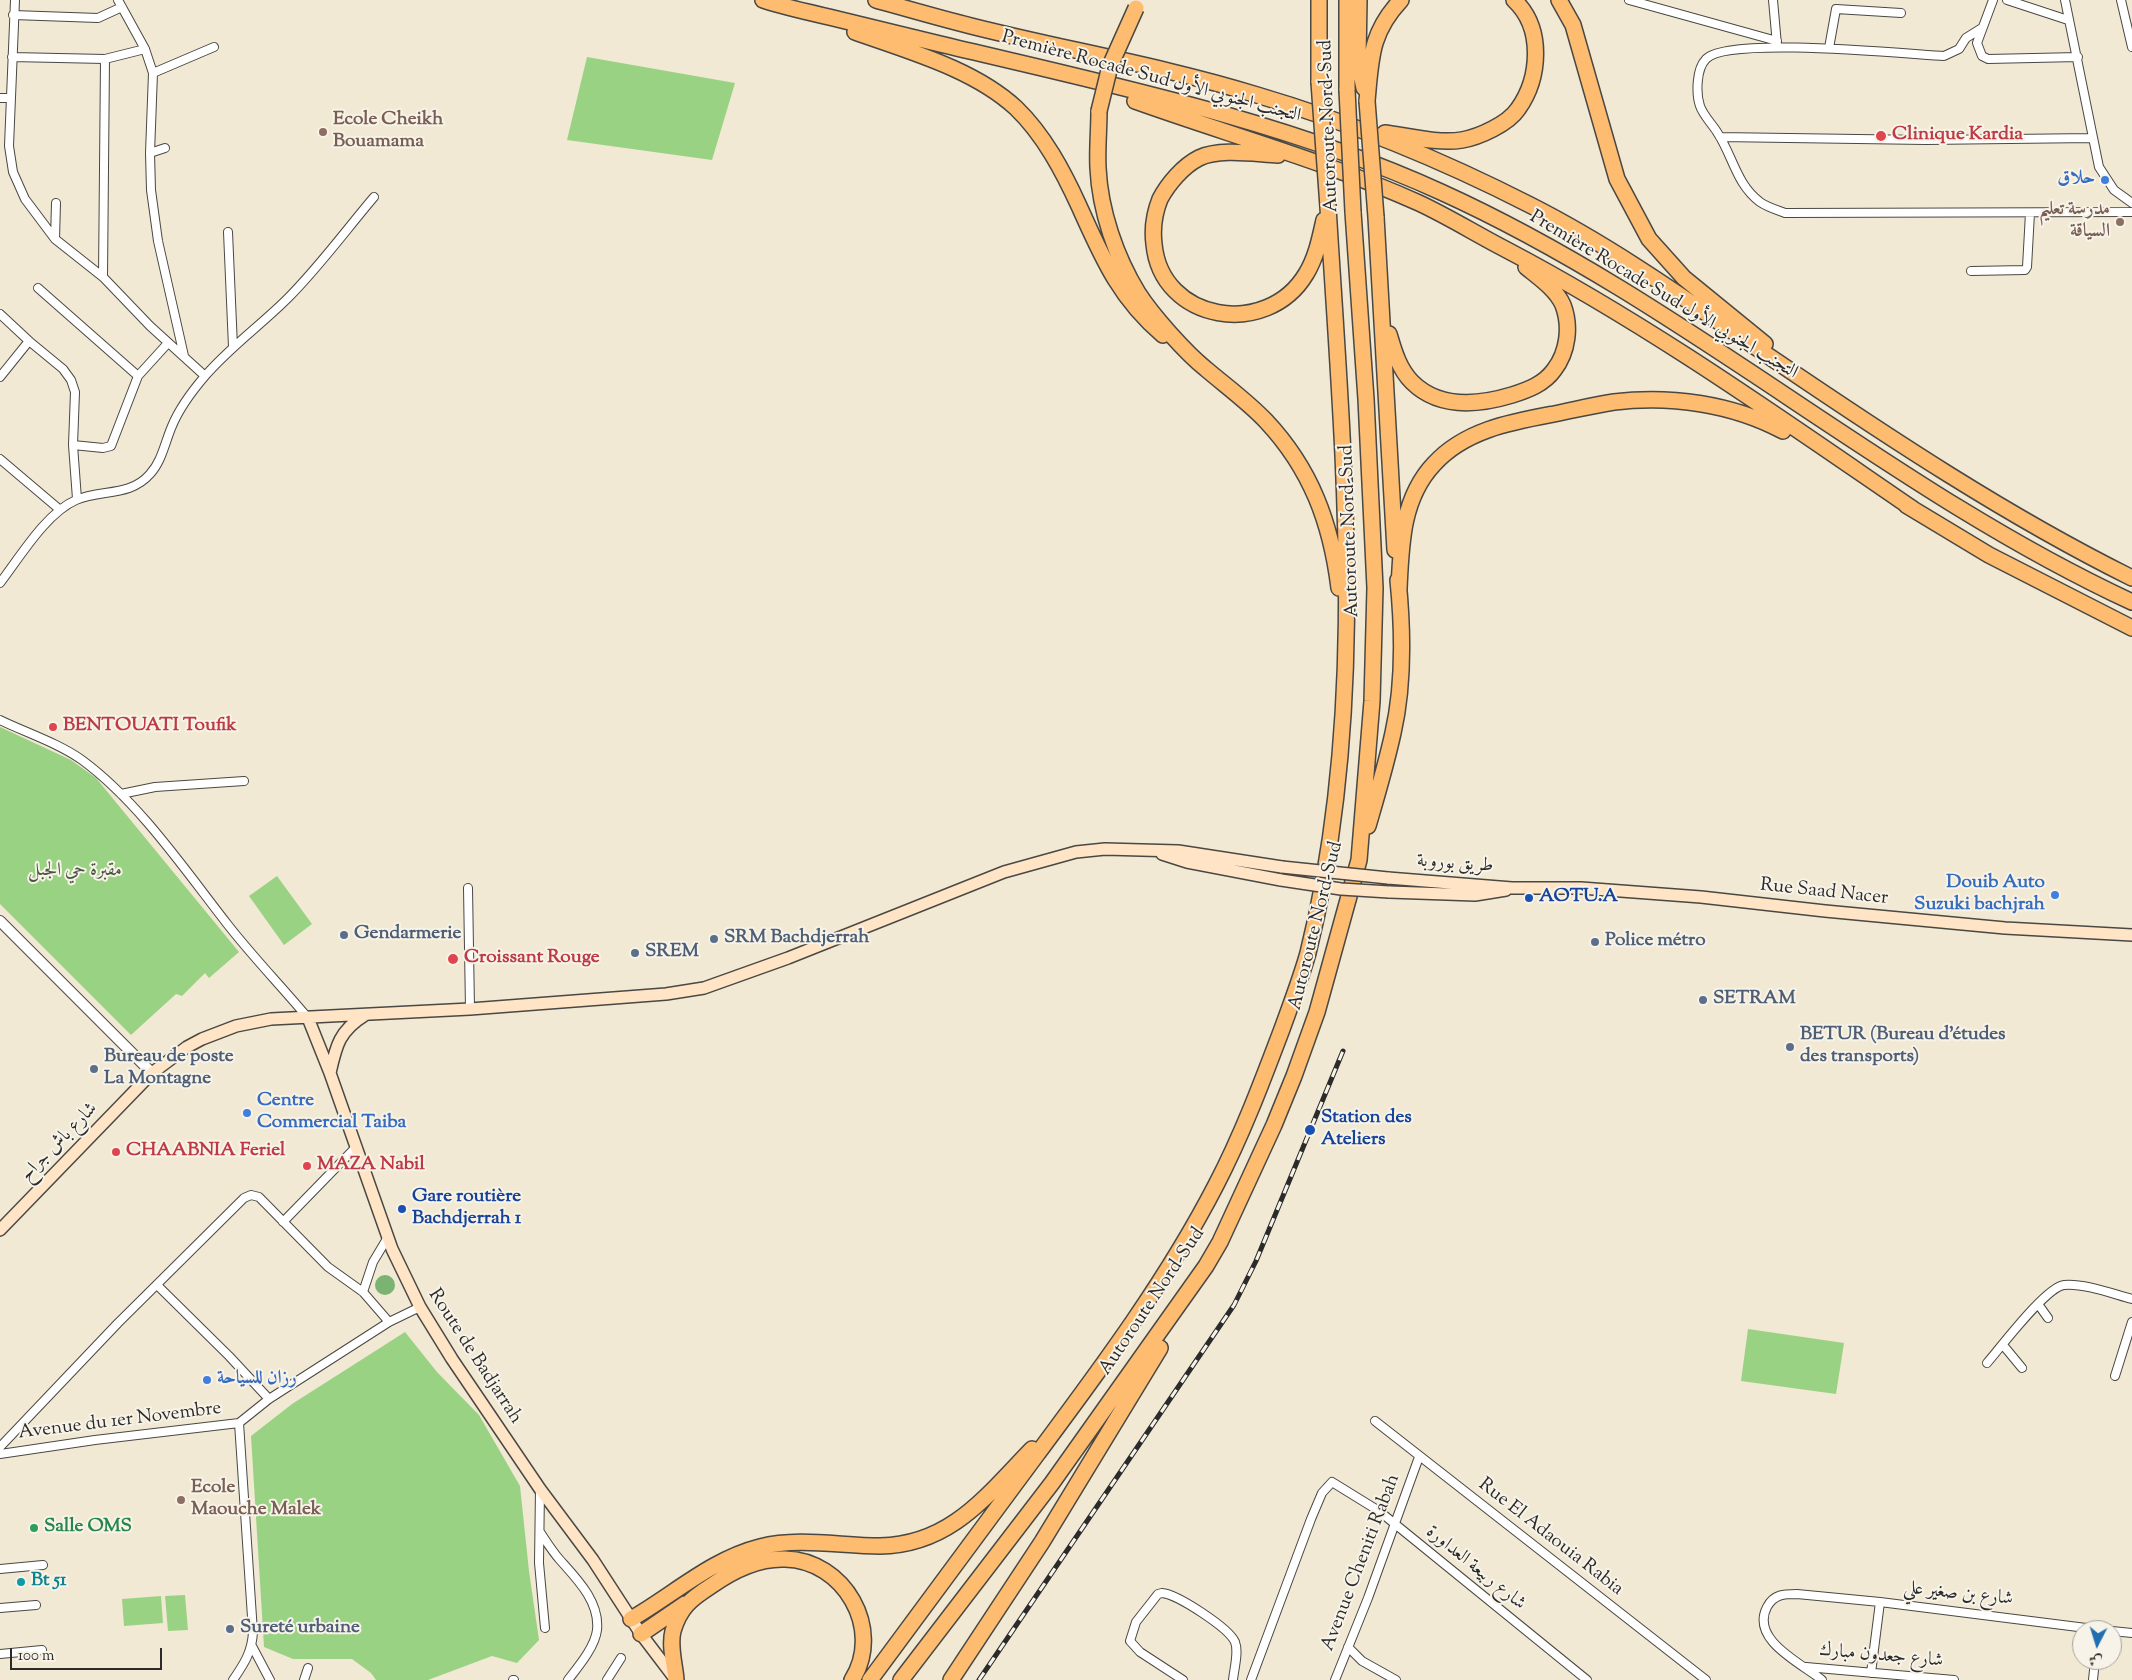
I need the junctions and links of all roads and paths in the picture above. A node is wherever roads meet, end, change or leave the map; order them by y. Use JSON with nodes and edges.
{"nodes":[{"id":1,"x":15,"y":0,"type":"edge"},
{"id":2,"x":876,"y":0,"type":"edge"},
{"id":3,"x":1319,"y":0,"type":"edge"},
{"id":4,"x":1347,"y":0,"type":"edge"},
{"id":5,"x":1359,"y":0,"type":"edge"},
{"id":6,"x":1401,"y":0,"type":"edge"},
{"id":7,"x":1514,"y":0,"type":"edge"},
{"id":8,"x":1554,"y":0,"type":"edge"},
{"id":9,"x":1559,"y":0,"type":"edge"},
{"id":10,"x":1629,"y":0,"type":"edge"},
{"id":11,"x":1774,"y":0,"type":"edge"},
{"id":12,"x":1994,"y":0,"type":"edge"},
{"id":13,"x":2007,"y":0,"type":"edge"},
{"id":14,"x":2065,"y":0,"type":"edge"},
{"id":15,"x":2121,"y":0,"type":"edge"},
{"id":16,"x":768,"y":2,"type":"edge"},
{"id":17,"x":120,"y":3,"type":"edge"},
{"id":18,"x":1140,"y":4,"type":"edge"},
{"id":19,"x":1901,"y":13,"type":"dead end"},
{"id":20,"x":13,"y":15,"type":"junction"},
{"id":21,"x":2068,"y":20,"type":"junction"},
{"id":22,"x":1573,"y":25,"type":"junction"},
{"id":23,"x":1982,"y":28,"type":"junction"},
{"id":24,"x":1777,"y":44,"type":"junction"},
{"id":25,"x":214,"y":47,"type":"dead end"},
{"id":26,"x":2132,"y":47,"type":"edge"},
{"id":27,"x":1829,"y":48,"type":"junction"},
{"id":28,"x":145,"y":49,"type":"junction"},
{"id":29,"x":12,"y":57,"type":"junction"},
{"id":30,"x":2078,"y":57,"type":"junction"},
{"id":31,"x":105,"y":58,"type":"junction"},
{"id":32,"x":1038,"y":67,"type":"junction"},
{"id":33,"x":153,"y":73,"type":"junction"},
{"id":34,"x":0,"y":98,"type":"edge"},
{"id":35,"x":10,"y":98,"type":"junction"},
{"id":36,"x":1367,"y":101,"type":"junction"},
{"id":37,"x":1367,"y":131,"type":"junction"},
{"id":38,"x":1720,"y":137,"type":"junction"},
{"id":39,"x":2092,"y":138,"type":"junction"},
{"id":40,"x":165,"y":148,"type":"dead end"},
{"id":41,"x":150,"y":153,"type":"junction"},
{"id":42,"x":1298,"y":156,"type":"junction"},
{"id":43,"x":374,"y":197,"type":"dead end"},
{"id":44,"x":2132,"y":202,"type":"edge"},
{"id":45,"x":56,"y":203,"type":"dead end"},
{"id":46,"x":1328,"y":207,"type":"junction"},
{"id":47,"x":2132,"y":212,"type":"edge"},
{"id":48,"x":2030,"y":213,"type":"junction"},
{"id":49,"x":228,"y":232,"type":"dead end"},
{"id":50,"x":56,"y":239,"type":"junction"},
{"id":51,"x":1506,"y":250,"type":"junction"},
{"id":52,"x":1378,"y":261,"type":"junction"},
{"id":53,"x":1971,"y":271,"type":"dead end"},
{"id":54,"x":103,"y":277,"type":"junction"},
{"id":55,"x":38,"y":288,"type":"dead end"},
{"id":56,"x":0,"y":314,"type":"edge"},
{"id":57,"x":29,"y":341,"type":"junction"},
{"id":58,"x":168,"y":344,"type":"junction"},
{"id":59,"x":233,"y":347,"type":"junction"},
{"id":60,"x":184,"y":356,"type":"junction"},
{"id":61,"x":1204,"y":368,"type":"junction"},
{"id":62,"x":0,"y":376,"type":"edge"},
{"id":63,"x":138,"y":376,"type":"junction"},
{"id":64,"x":205,"y":376,"type":"junction"},
{"id":65,"x":1821,"y":392,"type":"junction"},
{"id":66,"x":73,"y":445,"type":"junction"},
{"id":67,"x":0,"y":459,"type":"edge"},
{"id":68,"x":77,"y":499,"type":"junction"},
{"id":69,"x":59,"y":509,"type":"junction"},
{"id":70,"x":1913,"y":509,"type":"junction"},
{"id":71,"x":2132,"y":578,"type":"edge"},
{"id":72,"x":0,"y":583,"type":"edge"},
{"id":73,"x":1399,"y":588,"type":"junction"},
{"id":74,"x":2132,"y":602,"type":"edge"},
{"id":75,"x":2132,"y":628,"type":"edge"},
{"id":76,"x":1346,"y":652,"type":"junction"},
{"id":77,"x":0,"y":720,"type":"edge"},
{"id":78,"x":244,"y":781,"type":"dead end"},
{"id":79,"x":121,"y":794,"type":"junction"},
{"id":80,"x":1150,"y":851,"type":"junction"},
{"id":81,"x":1359,"y":860,"type":"junction"},
{"id":82,"x":468,"y":888,"type":"dead end"},
{"id":83,"x":1512,"y":888,"type":"junction"},
{"id":84,"x":0,"y":921,"type":"edge"},
{"id":85,"x":2132,"y":935,"type":"edge"},
{"id":86,"x":470,"y":1009,"type":"junction"},
{"id":87,"x":365,"y":1015,"type":"junction"},
{"id":88,"x":308,"y":1018,"type":"junction"},
{"id":89,"x":152,"y":1073,"type":"junction"},
{"id":90,"x":330,"y":1074,"type":"junction"},
{"id":91,"x":357,"y":1146,"type":"junction"},
{"id":92,"x":283,"y":1222,"type":"junction"},
{"id":93,"x":0,"y":1230,"type":"edge"},
{"id":94,"x":388,"y":1237,"type":"junction"},
{"id":95,"x":1206,"y":1266,"type":"junction"},
{"id":96,"x":157,"y":1286,"type":"junction"},
{"id":97,"x":363,"y":1292,"type":"junction"},
{"id":98,"x":2132,"y":1299,"type":"edge"},
{"id":99,"x":2038,"y":1304,"type":"junction"},
{"id":100,"x":420,"y":1307,"type":"junction"},
{"id":101,"x":2048,"y":1318,"type":"dead end"},
{"id":102,"x":389,"y":1322,"type":"junction"},
{"id":103,"x":2132,"y":1322,"type":"edge"},
{"id":104,"x":2003,"y":1345,"type":"junction"},
{"id":105,"x":1987,"y":1363,"type":"dead end"},
{"id":106,"x":2022,"y":1368,"type":"dead end"},
{"id":107,"x":2115,"y":1376,"type":"dead end"},
{"id":108,"x":269,"y":1399,"type":"junction"},
{"id":109,"x":1079,"y":1399,"type":"junction"},
{"id":110,"x":1375,"y":1421,"type":"dead end"},
{"id":111,"x":239,"y":1423,"type":"junction"},
{"id":112,"x":0,"y":1446,"type":"edge"},
{"id":113,"x":0,"y":1454,"type":"edge"},
{"id":114,"x":1419,"y":1457,"type":"junction"},
{"id":115,"x":540,"y":1489,"type":"junction"},
{"id":116,"x":1393,"y":1525,"type":"junction"},
{"id":117,"x":540,"y":1532,"type":"junction"},
{"id":118,"x":44,"y":1565,"type":"dead end"},
{"id":119,"x":0,"y":1569,"type":"edge"},
{"id":120,"x":1880,"y":1602,"type":"junction"},
{"id":121,"x":685,"y":1604,"type":"junction"},
{"id":122,"x":36,"y":1605,"type":"dead end"},
{"id":123,"x":0,"y":1608,"type":"edge"},
{"id":124,"x":631,"y":1619,"type":"junction"},
{"id":125,"x":2072,"y":1627,"type":"edge"},
{"id":126,"x":545,"y":1628,"type":"dead end"},
{"id":127,"x":641,"y":1634,"type":"junction"},
{"id":128,"x":252,"y":1646,"type":"junction"},
{"id":129,"x":1348,"y":1647,"type":"junction"},
{"id":130,"x":42,"y":1650,"type":"dead end"},
{"id":131,"x":0,"y":1654,"type":"edge"},
{"id":132,"x":621,"y":1658,"type":"dead end"},
{"id":133,"x":1805,"y":1666,"type":"junction"},
{"id":134,"x":308,"y":1668,"type":"dead end"},
{"id":135,"x":1871,"y":1673,"type":"junction"},
{"id":136,"x":233,"y":1680,"type":"edge"},
{"id":137,"x":270,"y":1680,"type":"edge"},
{"id":138,"x":304,"y":1680,"type":"edge"},
{"id":139,"x":568,"y":1680,"type":"edge"},
{"id":140,"x":607,"y":1680,"type":"edge"},
{"id":141,"x":676,"y":1680,"type":"edge"},
{"id":142,"x":852,"y":1680,"type":"edge"},
{"id":143,"x":870,"y":1680,"type":"edge"},
{"id":144,"x":901,"y":1680,"type":"edge"},
{"id":145,"x":951,"y":1680,"type":"edge"},
{"id":146,"x":1183,"y":1680,"type":"edge"},
{"id":147,"x":1233,"y":1680,"type":"edge"},
{"id":148,"x":1251,"y":1680,"type":"edge"},
{"id":149,"x":1335,"y":1680,"type":"edge"},
{"id":150,"x":1396,"y":1680,"type":"edge"},
{"id":151,"x":1587,"y":1680,"type":"edge"},
{"id":152,"x":1706,"y":1680,"type":"edge"},
{"id":153,"x":1822,"y":1680,"type":"edge"},
{"id":154,"x":1954,"y":1680,"type":"edge"}],
"edges":[{"from":1,"to":20,"type":"street"},
{"from":2,"to":37,"type":"highway","name":"Première Rocade Sud التجنب الجنوبي الأول"},
{"from":3,"to":46,"type":"highway","name":"Autoroute Nord-Sud","bridge":true},
{"from":4,"to":81,"type":"highway","name":"Autoroute Nord-Sud","bridge":true},
{"from":5,"to":36,"type":"highway"},
{"from":6,"to":36,"type":"highway"},
{"from":7,"to":37,"type":"highway"},
{"from":8,"to":22,"type":"highway"},
{"from":9,"to":22,"type":"highway"},
{"from":10,"to":24,"type":"street"},
{"from":11,"to":24,"type":"street"},
{"from":12,"to":23,"type":"street"},
{"from":13,"to":21,"type":"street"},
{"from":14,"to":21,"type":"street"},
{"from":15,"to":26,"type":"street"},
{"from":16,"to":32,"type":"highway","name":"Première Rocade Sud التجنب الجنوبي الأول"},
{"from":16,"to":61,"type":"highway"},
{"from":17,"to":20,"type":"street"},
{"from":17,"to":28,"type":"street"},
{"from":18,"to":61,"type":"highway","bridge":true},
{"from":19,"to":27,"type":"street"},
{"from":20,"to":29,"type":"street"},
{"from":21,"to":30,"type":"street"},
{"from":22,"to":65,"type":"highway"},
{"from":23,"to":27,"type":"street"},
{"from":23,"to":30,"type":"street"},
{"from":24,"to":27,"type":"street"},
{"from":24,"to":38,"type":"street"},
{"from":25,"to":33,"type":"street"},
{"from":28,"to":31,"type":"street"},
{"from":28,"to":33,"type":"street"},
{"from":29,"to":31,"type":"street"},
{"from":29,"to":35,"type":"street"},
{"from":30,"to":39,"type":"street"},
{"from":31,"to":54,"type":"street"},
{"from":32,"to":42,"type":"highway"},
{"from":32,"to":74,"type":"highway","name":"Première Rocade Sud التجنب الجنوبي الأول"},
{"from":33,"to":41,"type":"street"},
{"from":34,"to":35,"type":"street"},
{"from":35,"to":50,"type":"street"},
{"from":36,"to":52,"type":"highway","bridge":true},
{"from":37,"to":65,"type":"highway","name":"Première Rocade Sud التجنب الجنوبي الأول"},
{"from":38,"to":39,"type":"street"},
{"from":38,"to":48,"type":"street"},
{"from":39,"to":44,"type":"street"},
{"from":40,"to":41,"type":"street"},
{"from":41,"to":60,"type":"street"},
{"from":42,"to":46,"type":"highway"},
{"from":42,"to":51,"type":"highway"},
{"from":43,"to":59,"type":"street"},
{"from":45,"to":50,"type":"street"},
{"from":46,"to":76,"type":"highway","name":"Autoroute Nord-Sud"},
{"from":47,"to":48,"type":"street"},
{"from":48,"to":53,"type":"street"},
{"from":49,"to":59,"type":"street"},
{"from":50,"to":54,"type":"street"},
{"from":51,"to":52,"type":"highway"},
{"from":51,"to":70,"type":"highway"},
{"from":52,"to":73,"type":"highway"},
{"from":54,"to":58,"type":"street"},
{"from":55,"to":63,"type":"street"},
{"from":56,"to":57,"type":"street"},
{"from":57,"to":62,"type":"street"},
{"from":57,"to":66,"type":"street"},
{"from":58,"to":60,"type":"street"},
{"from":58,"to":63,"type":"street"},
{"from":59,"to":64,"type":"street"},
{"from":60,"to":64,"type":"street"},
{"from":61,"to":76,"type":"highway"},
{"from":63,"to":66,"type":"street"},
{"from":64,"to":68,"type":"street"},
{"from":65,"to":71,"type":"highway","name":"Première Rocade Sud التجنب الجنوبي الأول"},
{"from":66,"to":68,"type":"street"},
{"from":67,"to":69,"type":"street"},
{"from":68,"to":69,"type":"street"},
{"from":69,"to":72,"type":"street"},
{"from":70,"to":73,"type":"highway"},
{"from":70,"to":75,"type":"highway"},
{"from":73,"to":81,"type":"highway"},
{"from":76,"to":109,"type":"highway","name":"Autoroute Nord-Sud"},
{"from":77,"to":79,"type":"street"},
{"from":78,"to":79,"type":"street"},
{"from":79,"to":88,"type":"street"},
{"from":80,"to":83,"type":"main road","name":"طريق بوروبة","bridge":true},
{"from":80,"to":83,"type":"main road","name":"طريق بوروبة","bridge":true},
{"from":80,"to":86,"type":"main road","name":"شارع باش جراح"},
{"from":81,"to":95,"type":"highway","name":"Autoroute Nord-Sud"},
{"from":82,"to":86,"type":"street"},
{"from":83,"to":85,"type":"main road","name":"Rue Saad Nacer"},
{"from":84,"to":89,"type":"street"},
{"from":86,"to":87,"type":"main road","name":"شارع باش جراح"},
{"from":87,"to":88,"type":"main road","name":"شارع باش جراح"},
{"from":87,"to":90,"type":"main road"},
{"from":88,"to":89,"type":"main road","name":"شارع باش جراح"},
{"from":88,"to":90,"type":"main road","name":"Route de Badjarrah"},
{"from":89,"to":93,"type":"main road","name":"شارع باش جراح"},
{"from":90,"to":91,"type":"main road","name":"Route de Badjarrah"},
{"from":91,"to":92,"type":"street"},
{"from":91,"to":94,"type":"main road","name":"Route de Badjarrah"},
{"from":92,"to":96,"type":"street"},
{"from":92,"to":97,"type":"street"},
{"from":94,"to":97,"type":"street"},
{"from":94,"to":100,"type":"main road","name":"Route de Badjarrah"},
{"from":95,"to":144,"type":"highway","name":"Autoroute Nord-Sud"},
{"from":95,"to":145,"type":"highway"},
{"from":96,"to":108,"type":"street"},
{"from":96,"to":112,"type":"street"},
{"from":97,"to":102,"type":"street"},
{"from":98,"to":99,"type":"street"},
{"from":99,"to":101,"type":"street"},
{"from":99,"to":104,"type":"street"},
{"from":100,"to":102,"type":"street","name":"Avenue du 1er Novembre"},
{"from":100,"to":115,"type":"main road","name":"Route de Badjarrah"},
{"from":102,"to":108,"type":"street","name":"Avenue du 1er Novembre"},
{"from":103,"to":107,"type":"street"},
{"from":104,"to":105,"type":"street"},
{"from":104,"to":106,"type":"street"},
{"from":108,"to":111,"type":"street","name":"Avenue du 1er Novembre"},
{"from":109,"to":124,"type":"highway"},
{"from":109,"to":143,"type":"highway","name":"Autoroute Nord-Sud"},
{"from":110,"to":114,"type":"street","name":"Rue El Adaouia Rabia"},
{"from":111,"to":113,"type":"street","name":"Avenue du 1er Novembre"},
{"from":111,"to":128,"type":"street"},
{"from":114,"to":116,"type":"street","name":"Avenue Cheniti Rabah"},
{"from":114,"to":152,"type":"street","name":"Rue El Adaouia Rabia"},
{"from":115,"to":117,"type":"street"},
{"from":115,"to":124,"type":"main road","name":"Route de Badjarrah"},
{"from":116,"to":129,"type":"street","name":"Avenue Cheniti Rabah"},
{"from":116,"to":148,"type":"street","name":"شارع ربيعة العداورة"},
{"from":116,"to":151,"type":"street","name":"شارع ربيعة العداورة"},
{"from":117,"to":126,"type":"street"},
{"from":117,"to":139,"type":"street"},
{"from":118,"to":119,"type":"street"},
{"from":120,"to":125,"type":"street","name":"شارع بن صغير علي"},
{"from":120,"to":133,"type":"street"},
{"from":120,"to":135,"type":"street","name":"شارع بن صغير علي"},
{"from":121,"to":127,"type":"highway"},
{"from":121,"to":141,"type":"highway"},
{"from":121,"to":142,"type":"highway"},
{"from":122,"to":123,"type":"street"},
{"from":124,"to":127,"type":"main road","name":"Route de Badjarrah"},
{"from":127,"to":141,"type":"main road","name":"Route de Badjarrah"},
{"from":128,"to":136,"type":"street"},
{"from":128,"to":137,"type":"street"},
{"from":129,"to":149,"type":"street","name":"Avenue Cheniti Rabah"},
{"from":129,"to":150,"type":"street"},
{"from":130,"to":131,"type":"street"},
{"from":132,"to":140,"type":"street"},
{"from":133,"to":135,"type":"street","name":"شارع جعدون مبارك"},
{"from":133,"to":153,"type":"street"},
{"from":134,"to":138,"type":"street"},
{"from":135,"to":154,"type":"street","name":"شارع جعدون مبارك"},
{"from":146,"to":147,"type":"street"}]}
